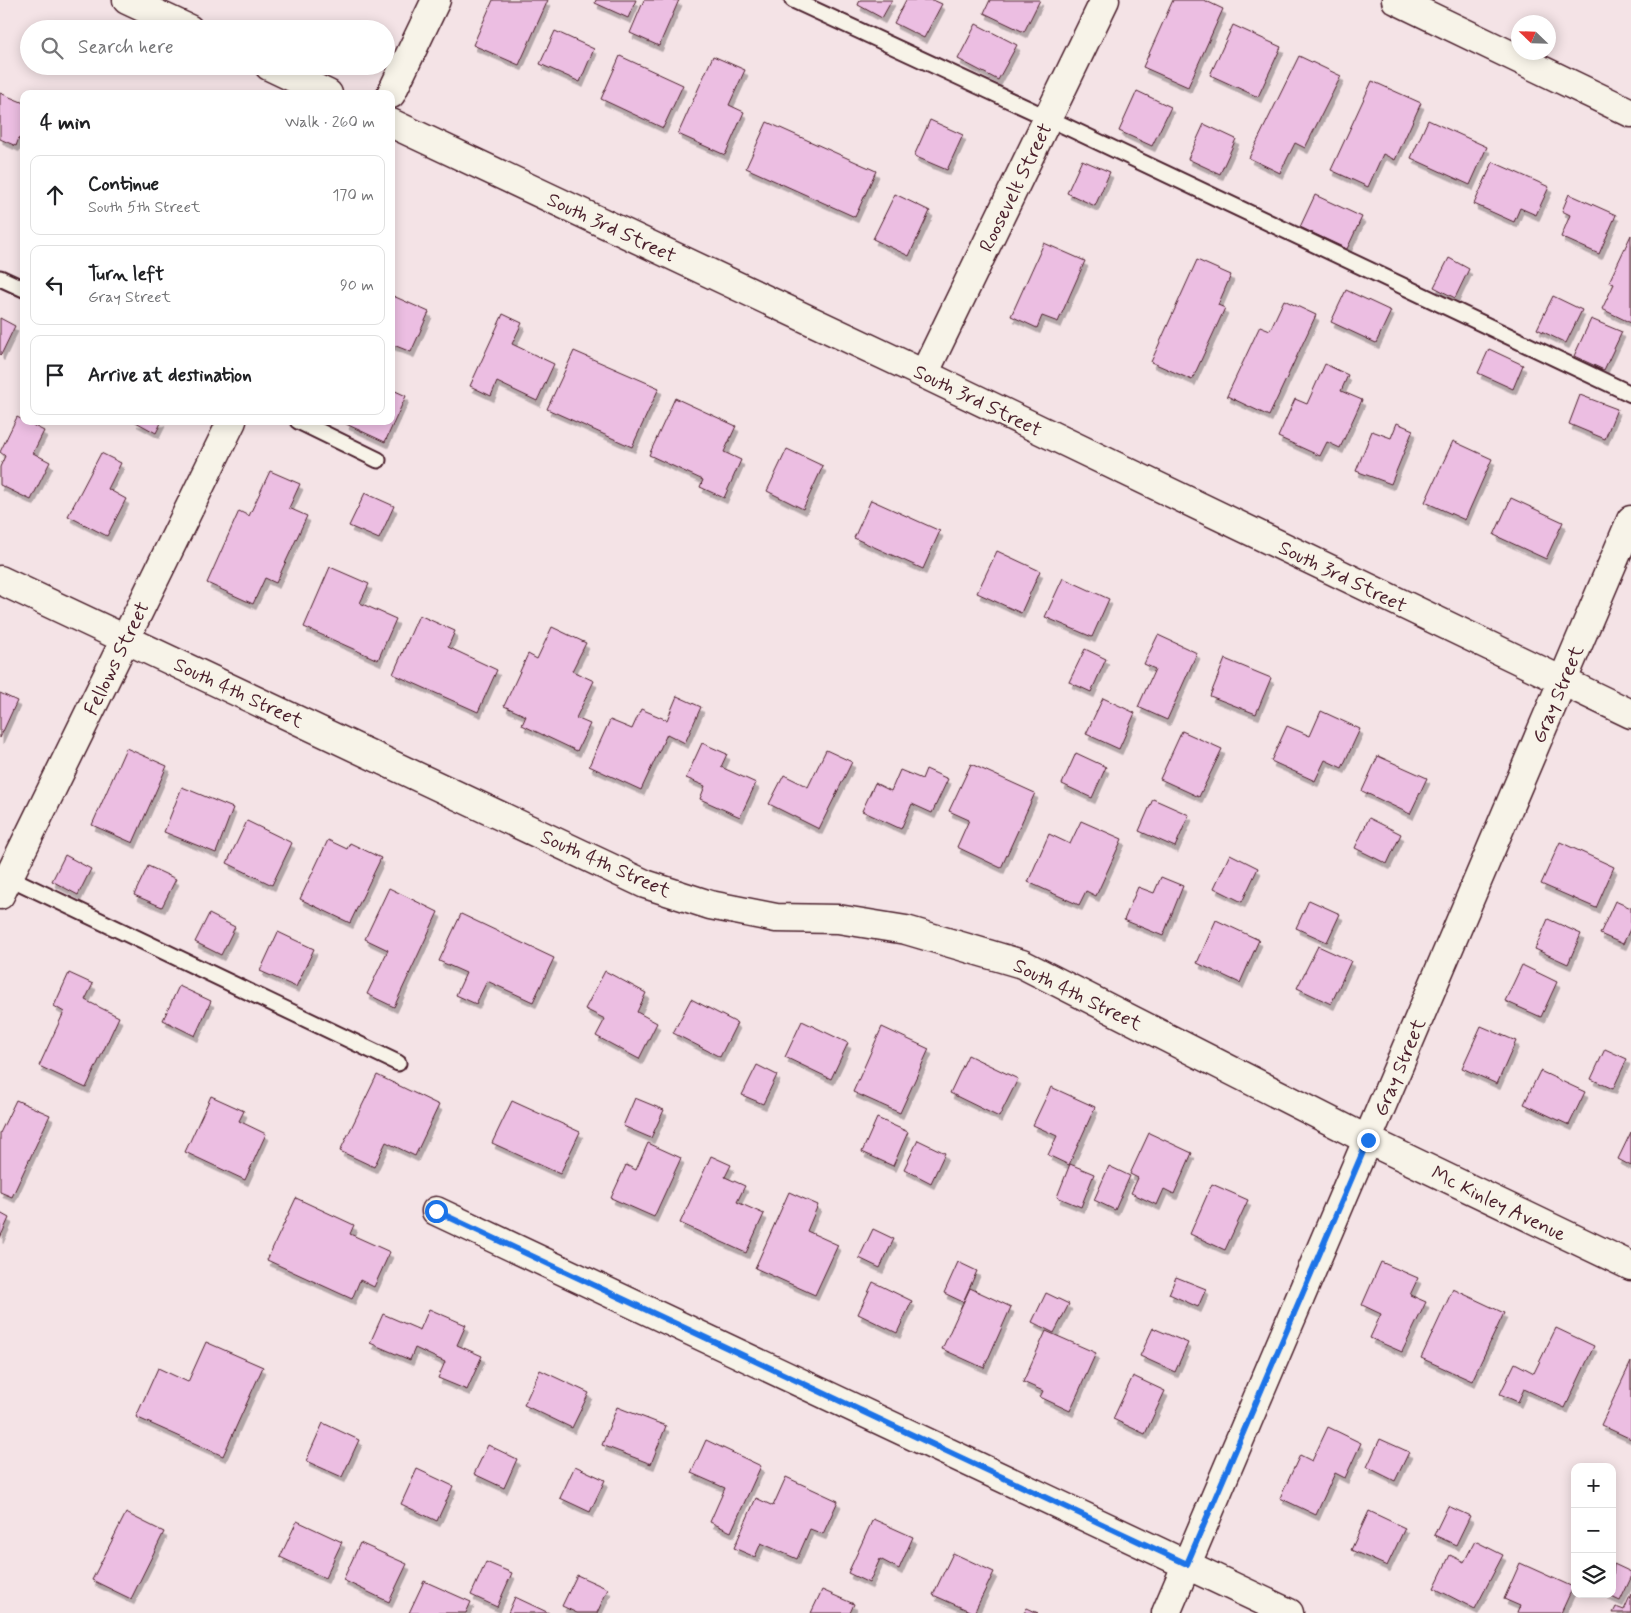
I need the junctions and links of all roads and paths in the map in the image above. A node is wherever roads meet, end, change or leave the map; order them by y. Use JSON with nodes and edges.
{"nodes":[{"id":1,"x":127,"y":0,"type":"edge"},
{"id":2,"x":436,"y":0,"type":"edge"},
{"id":3,"x":793,"y":0,"type":"edge"},
{"id":4,"x":1105,"y":0,"type":"edge"},
{"id":5,"x":1396,"y":0,"type":"edge"},
{"id":6,"x":169,"y":20,"type":"edge"},
{"id":7,"x":288,"y":75,"type":"edge"},
{"id":8,"x":320,"y":90,"type":"edge"},
{"id":9,"x":393,"y":90,"type":"edge"},
{"id":10,"x":1631,"y":113,"type":"edge"},
{"id":11,"x":1048,"y":118,"type":"junction"},
{"id":12,"x":395,"y":125,"type":"edge"},
{"id":13,"x":0,"y":278,"type":"edge"},
{"id":14,"x":20,"y":287,"type":"edge"},
{"id":15,"x":924,"y":374,"type":"junction"},
{"id":16,"x":1631,"y":394,"type":"edge"},
{"id":17,"x":230,"y":425,"type":"edge"},
{"id":18,"x":306,"y":425,"type":"edge"},
{"id":19,"x":378,"y":460,"type":"dead end"},
{"id":20,"x":1631,"y":520,"type":"edge"},
{"id":21,"x":0,"y":580,"type":"edge"},
{"id":22,"x":126,"y":638,"type":"junction"},
{"id":23,"x":1562,"y":682,"type":"junction"},
{"id":24,"x":1631,"y":714,"type":"edge"},
{"id":25,"x":3,"y":882,"type":"edge"},
{"id":26,"x":398,"y":1063,"type":"dead end"},
{"id":27,"x":1368,"y":1140,"type":"junction"},
{"id":28,"x":436,"y":1211,"type":"dead end"},
{"id":29,"x":1631,"y":1266,"type":"edge"},
{"id":30,"x":1187,"y":1564,"type":"junction"},
{"id":31,"x":1166,"y":1613,"type":"edge"},
{"id":32,"x":1289,"y":1613,"type":"edge"}],
"edges":[{"from":1,"to":6,"type":"street"},
{"from":2,"to":9,"type":"street"},
{"from":3,"to":11,"type":"lane"},
{"from":4,"to":11,"type":"street","name":"Roosevelt Street"},
{"from":5,"to":10,"type":"street"},
{"from":7,"to":8,"type":"street"},
{"from":11,"to":15,"type":"street","name":"Roosevelt Street"},
{"from":11,"to":16,"type":"lane"},
{"from":12,"to":15,"type":"street","name":"South 3rd Street"},
{"from":13,"to":14,"type":"lane"},
{"from":15,"to":23,"type":"street","name":"South 3rd Street"},
{"from":17,"to":22,"type":"street","name":"Fellows Street"},
{"from":18,"to":19,"type":"lane"},
{"from":20,"to":23,"type":"street","name":"Gray Street"},
{"from":21,"to":22,"type":"street","name":"South 4th Street"},
{"from":22,"to":25,"type":"street","name":"Fellows Street"},
{"from":22,"to":27,"type":"street","name":"South 4th Street"},
{"from":23,"to":24,"type":"street","name":"South 3rd Street"},
{"from":23,"to":27,"type":"street","name":"Gray Street"},
{"from":25,"to":26,"type":"lane"},
{"from":27,"to":29,"type":"street","name":"Mc Kinley Avenue"},
{"from":27,"to":30,"type":"street","name":"Gray Street"},
{"from":28,"to":30,"type":"street"},
{"from":30,"to":31,"type":"street","name":"Gray Street"},
{"from":30,"to":32,"type":"street"}]}
